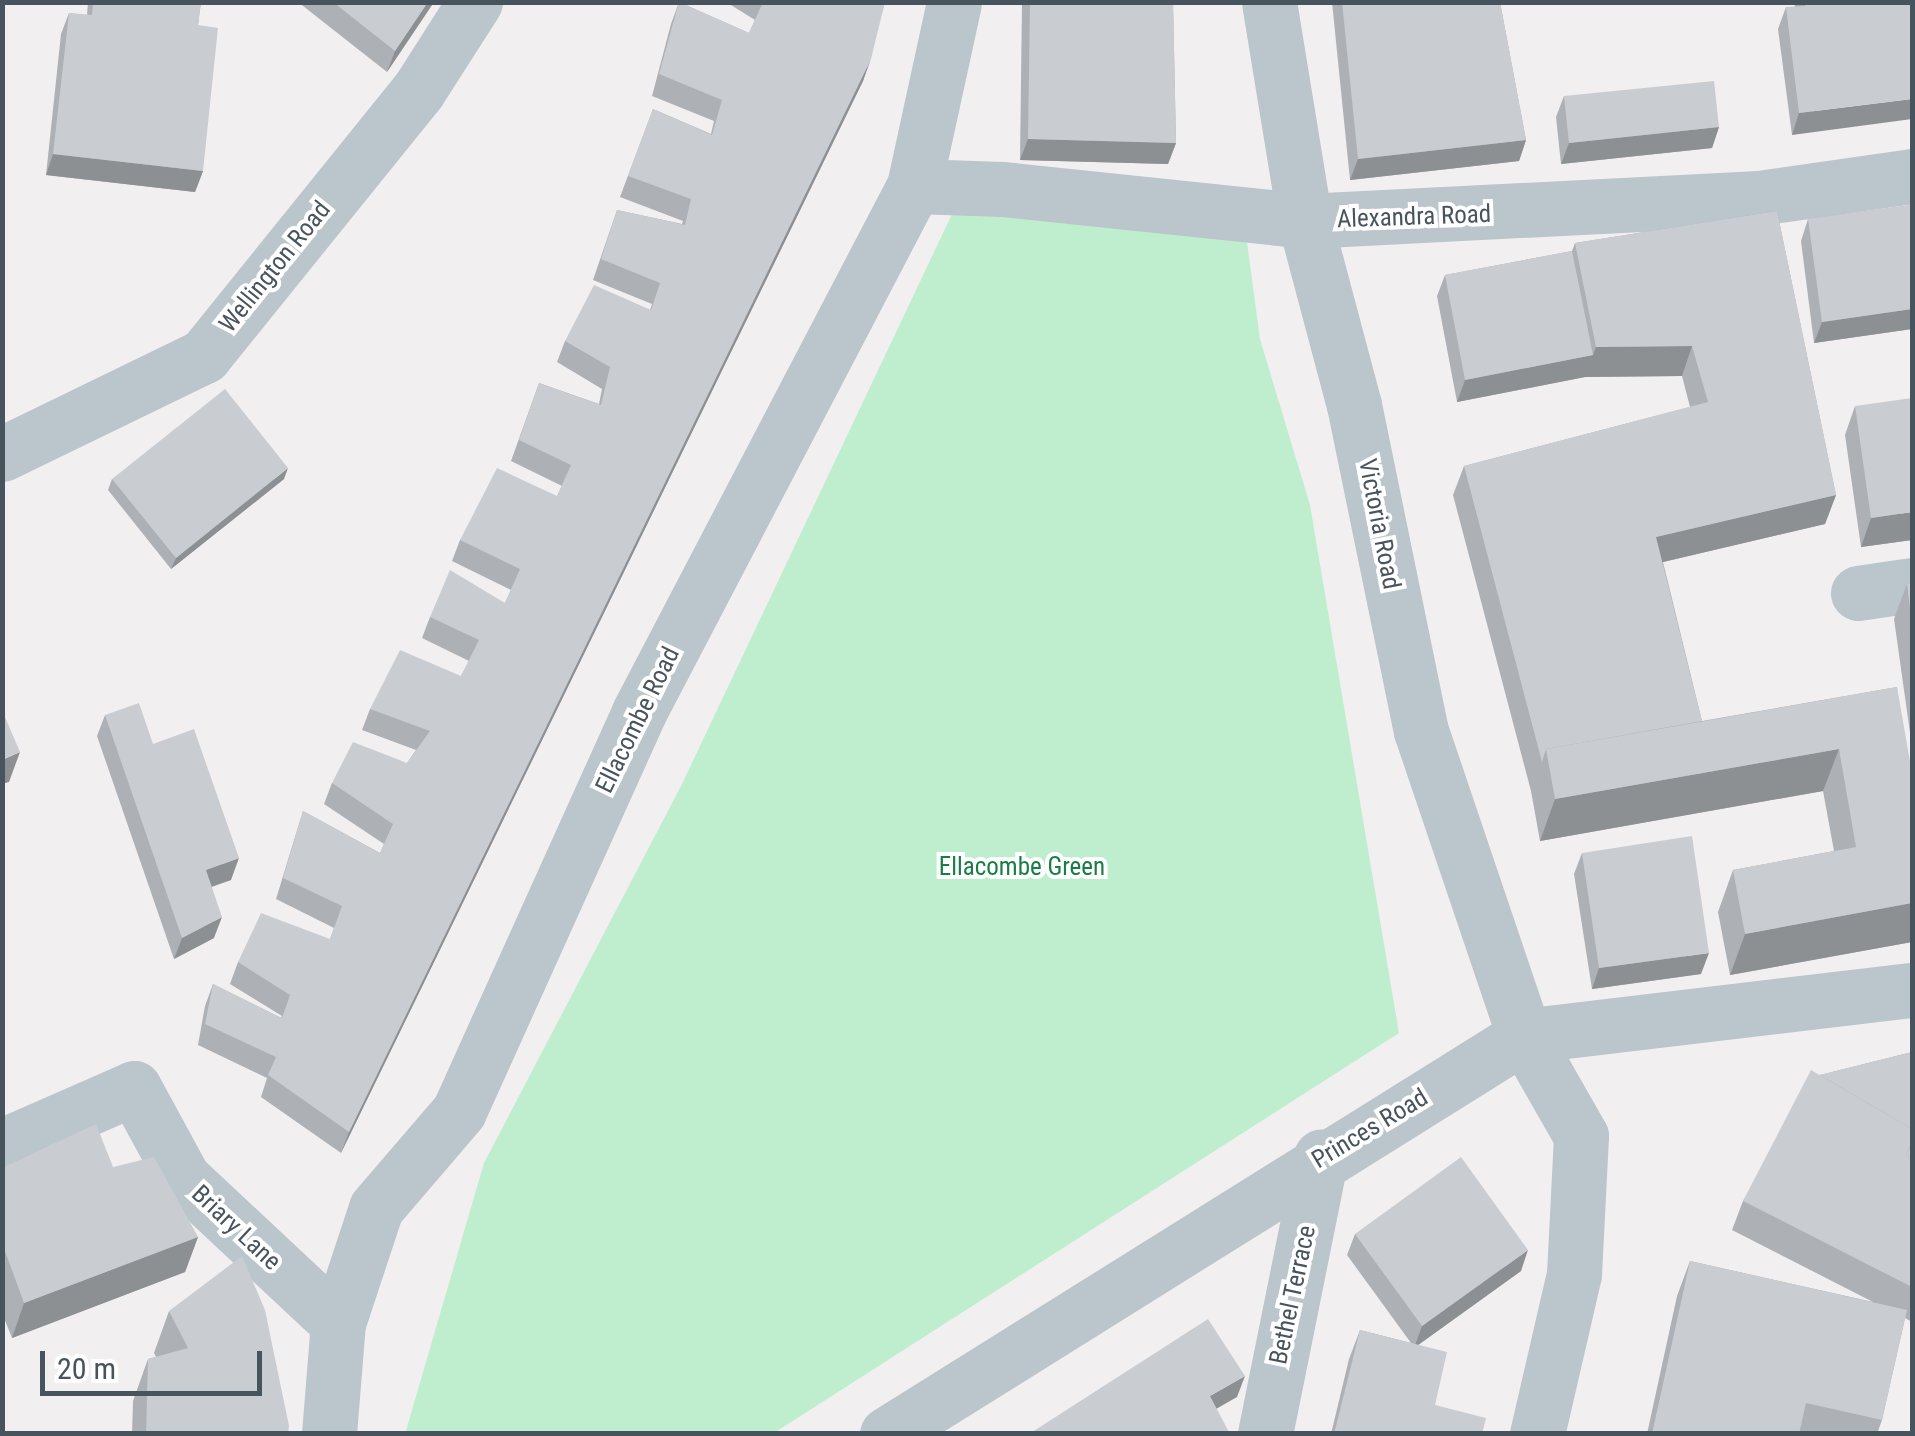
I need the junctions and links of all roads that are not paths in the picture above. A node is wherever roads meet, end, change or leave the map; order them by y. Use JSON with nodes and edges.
{"nodes":[{"id":1,"x":475,"y":2,"type":"edge"},
{"id":2,"x":954,"y":2,"type":"edge"},
{"id":3,"x":1268,"y":2,"type":"edge"},
{"id":4,"x":1912,"y":176,"type":"edge"},
{"id":5,"x":914,"y":186,"type":"junction"},
{"id":6,"x":1305,"y":220,"type":"junction"},
{"id":7,"x":4,"y":448,"type":"edge"},
{"id":8,"x":1912,"y":585,"type":"edge"},
{"id":9,"x":1858,"y":593,"type":"dead end"},
{"id":10,"x":1912,"y":990,"type":"edge"},
{"id":11,"x":1524,"y":1036,"type":"junction"},
{"id":12,"x":2,"y":1146,"type":"edge"},
{"id":13,"x":1322,"y":1157,"type":"junction"},
{"id":14,"x":338,"y":1322,"type":"junction"},
{"id":15,"x":329,"y":1434,"type":"edge"},
{"id":16,"x":886,"y":1434,"type":"edge"},
{"id":17,"x":1265,"y":1434,"type":"edge"},
{"id":18,"x":1537,"y":1434,"type":"edge"}],
"edges":[{"from":1,"to":7,"type":"street","name":"Wellington Road"},
{"from":2,"to":5,"type":"street","name":"Ellacombe Road"},
{"from":3,"to":6,"type":"street","name":"Victoria Road"},
{"from":4,"to":6,"type":"street","name":"Alexandra Road"},
{"from":5,"to":6,"type":"street","name":"Alexandra Road"},
{"from":5,"to":14,"type":"street","name":"Ellacombe Road"},
{"from":6,"to":11,"type":"street","name":"Victoria Road"},
{"from":8,"to":9,"type":"street"},
{"from":10,"to":11,"type":"street","name":"Princes Road"},
{"from":11,"to":13,"type":"street","name":"Princes Road"},
{"from":11,"to":18,"type":"street","name":"Victoria Road"},
{"from":12,"to":14,"type":"street","name":"Briary Lane"},
{"from":13,"to":16,"type":"street","name":"Princes Road"},
{"from":13,"to":17,"type":"street","name":"Bethel Terrace"},
{"from":14,"to":15,"type":"street","name":"Ellacombe Road"}]}
